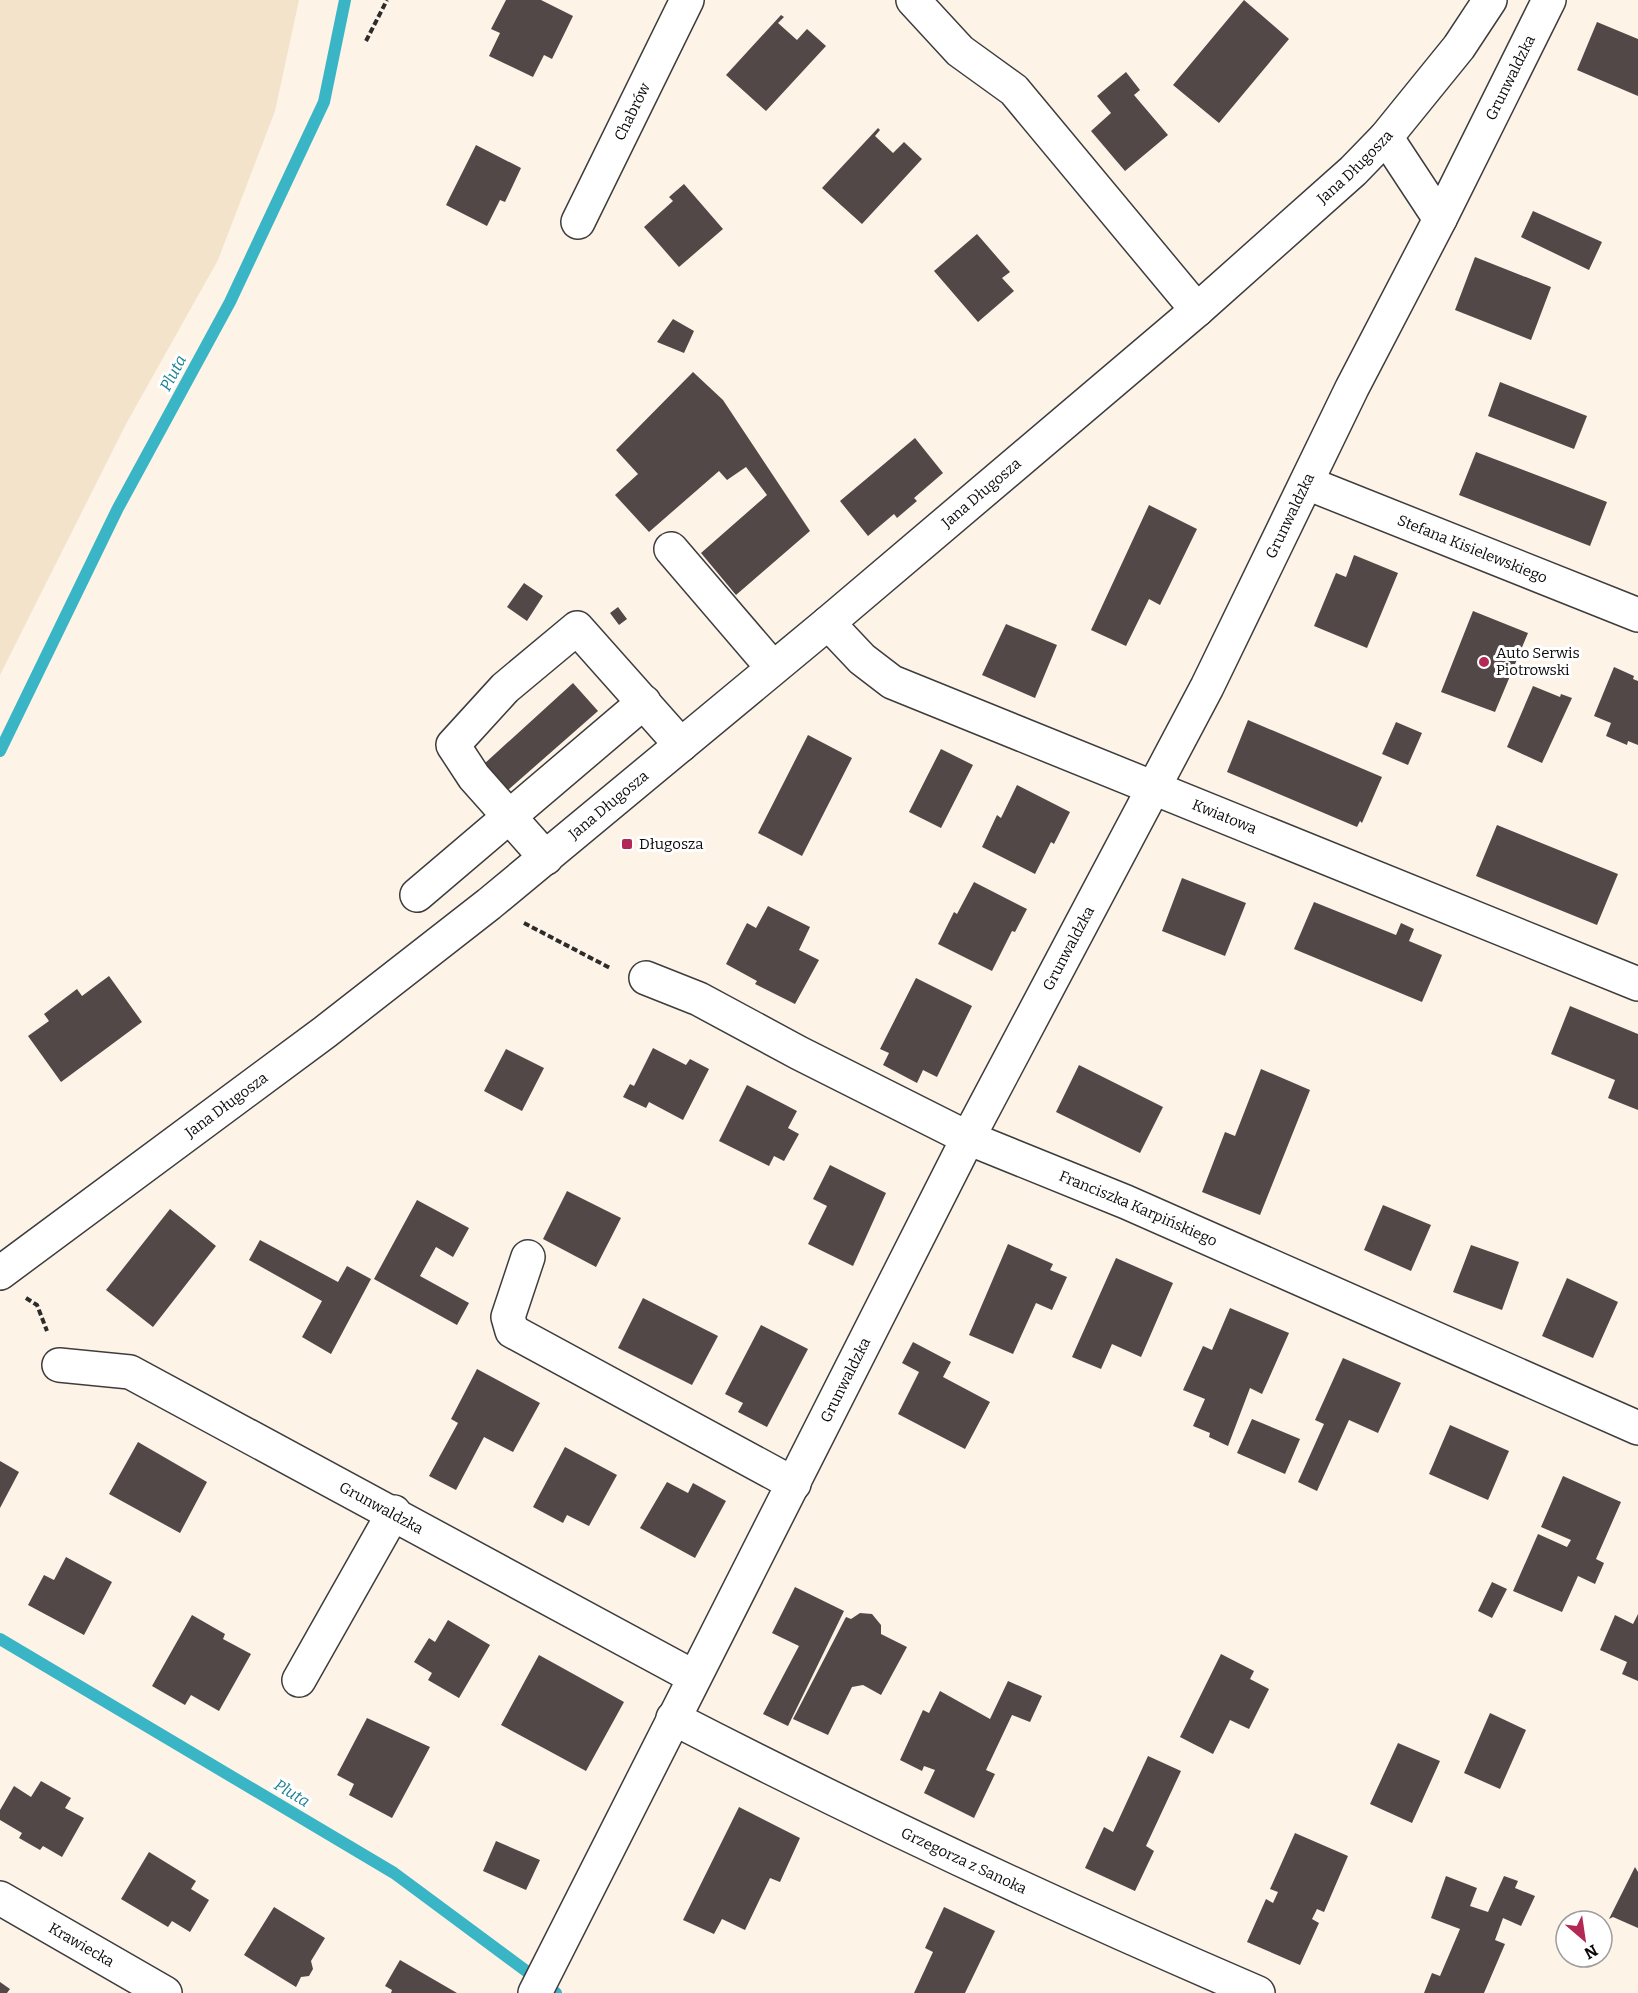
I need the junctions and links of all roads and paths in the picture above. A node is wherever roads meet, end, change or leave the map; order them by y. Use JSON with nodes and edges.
{"nodes":[{"id":1,"x":387,"y":0,"type":"edge"},
{"id":2,"x":687,"y":0,"type":"edge"},
{"id":3,"x":913,"y":0,"type":"edge"},
{"id":4,"x":1490,"y":0,"type":"edge"},
{"id":5,"x":1549,"y":0,"type":"edge"},
{"id":6,"x":366,"y":40,"type":"dead end"},
{"id":7,"x":1386,"y":137,"type":"junction"},
{"id":8,"x":1440,"y":219,"type":"junction"},
{"id":9,"x":578,"y":222,"type":"dead end"},
{"id":10,"x":1197,"y":310,"type":"junction"},
{"id":11,"x":1307,"y":483,"type":"junction"},
{"id":12,"x":671,"y":549,"type":"dead end"},
{"id":13,"x":1638,"y":615,"type":"edge"},
{"id":14,"x":828,"y":623,"type":"junction"},
{"id":15,"x":773,"y":668,"type":"junction"},
{"id":16,"x":644,"y":702,"type":"junction"},
{"id":17,"x":681,"y":745,"type":"junction"},
{"id":18,"x":1153,"y":788,"type":"junction"},
{"id":19,"x":509,"y":817,"type":"junction"},
{"id":20,"x":546,"y":858,"type":"junction"},
{"id":21,"x":417,"y":895,"type":"dead end"},
{"id":22,"x":489,"y":904,"type":"junction"},
{"id":23,"x":646,"y":978,"type":"joint"},
{"id":24,"x":1638,"y":984,"type":"edge"},
{"id":25,"x":969,"y":1138,"type":"junction"},
{"id":26,"x":528,"y":1257,"type":"dead end"},
{"id":27,"x":9,"y":1283,"type":"edge"},
{"id":28,"x":60,"y":1365,"type":"joint"},
{"id":29,"x":1638,"y":1428,"type":"edge"},
{"id":30,"x":794,"y":1484,"type":"junction"},
{"id":31,"x":394,"y":1512,"type":"junction"},
{"id":32,"x":694,"y":1677,"type":"junction"},
{"id":33,"x":299,"y":1680,"type":"dead end"},
{"id":34,"x":673,"y":1718,"type":"junction"},
{"id":35,"x":0,"y":1898,"type":"edge"},
{"id":36,"x":165,"y":1993,"type":"edge"},
{"id":37,"x":535,"y":1993,"type":"edge"},
{"id":38,"x":1258,"y":1993,"type":"edge"}],
"edges":[{"from":1,"to":6,"type":"path"},
{"from":2,"to":9,"type":"street","name":"Chabrów"},
{"from":3,"to":10,"type":"street"},
{"from":4,"to":7,"type":"street","name":"Jana Długosza"},
{"from":5,"to":8,"type":"street","name":"Grunwaldzka"},
{"from":7,"to":8,"type":"street"},
{"from":7,"to":10,"type":"street","name":"Jana Długosza"},
{"from":8,"to":11,"type":"street","name":"Grunwaldzka"},
{"from":10,"to":14,"type":"street","name":"Jana Długosza"},
{"from":11,"to":13,"type":"street","name":"Stefana Kisielewskiego"},
{"from":11,"to":18,"type":"street","name":"Grunwaldzka"},
{"from":12,"to":15,"type":"street"},
{"from":14,"to":15,"type":"street","name":"Jana Długosza"},
{"from":14,"to":18,"type":"street","name":"Kwiatowa"},
{"from":15,"to":17,"type":"street","name":"Jana Długosza"},
{"from":16,"to":17,"type":"street"},
{"from":16,"to":19,"type":"street"},
{"from":16,"to":19,"type":"street"},
{"from":17,"to":20,"type":"street","name":"Jana Długosza"},
{"from":18,"to":24,"type":"street","name":"Kwiatowa"},
{"from":18,"to":25,"type":"street","name":"Grunwaldzka"},
{"from":19,"to":20,"type":"street"},
{"from":19,"to":21,"type":"street"},
{"from":20,"to":22,"type":"street","name":"Jana Długosza"},
{"from":22,"to":23,"type":"path"},
{"from":22,"to":27,"type":"street","name":"Jana Długosza"},
{"from":23,"to":25,"type":"street","name":"Franciszka Karpińskiego"},
{"from":25,"to":29,"type":"street","name":"Franciszka Karpińskiego"},
{"from":25,"to":30,"type":"street","name":"Grunwaldzka"},
{"from":26,"to":30,"type":"street"},
{"from":27,"to":28,"type":"path"},
{"from":28,"to":31,"type":"street","name":"Grunwaldzka"},
{"from":30,"to":32,"type":"street","name":"Grunwaldzka"},
{"from":31,"to":32,"type":"street","name":"Grunwaldzka"},
{"from":31,"to":33,"type":"street"},
{"from":32,"to":34,"type":"street","name":"Grunwaldzka"},
{"from":34,"to":37,"type":"street","name":"Grunwaldzka"},
{"from":34,"to":38,"type":"street","name":"Grzegorza z Sanoka"},
{"from":35,"to":36,"type":"street","name":"Krawiecka"}]}
